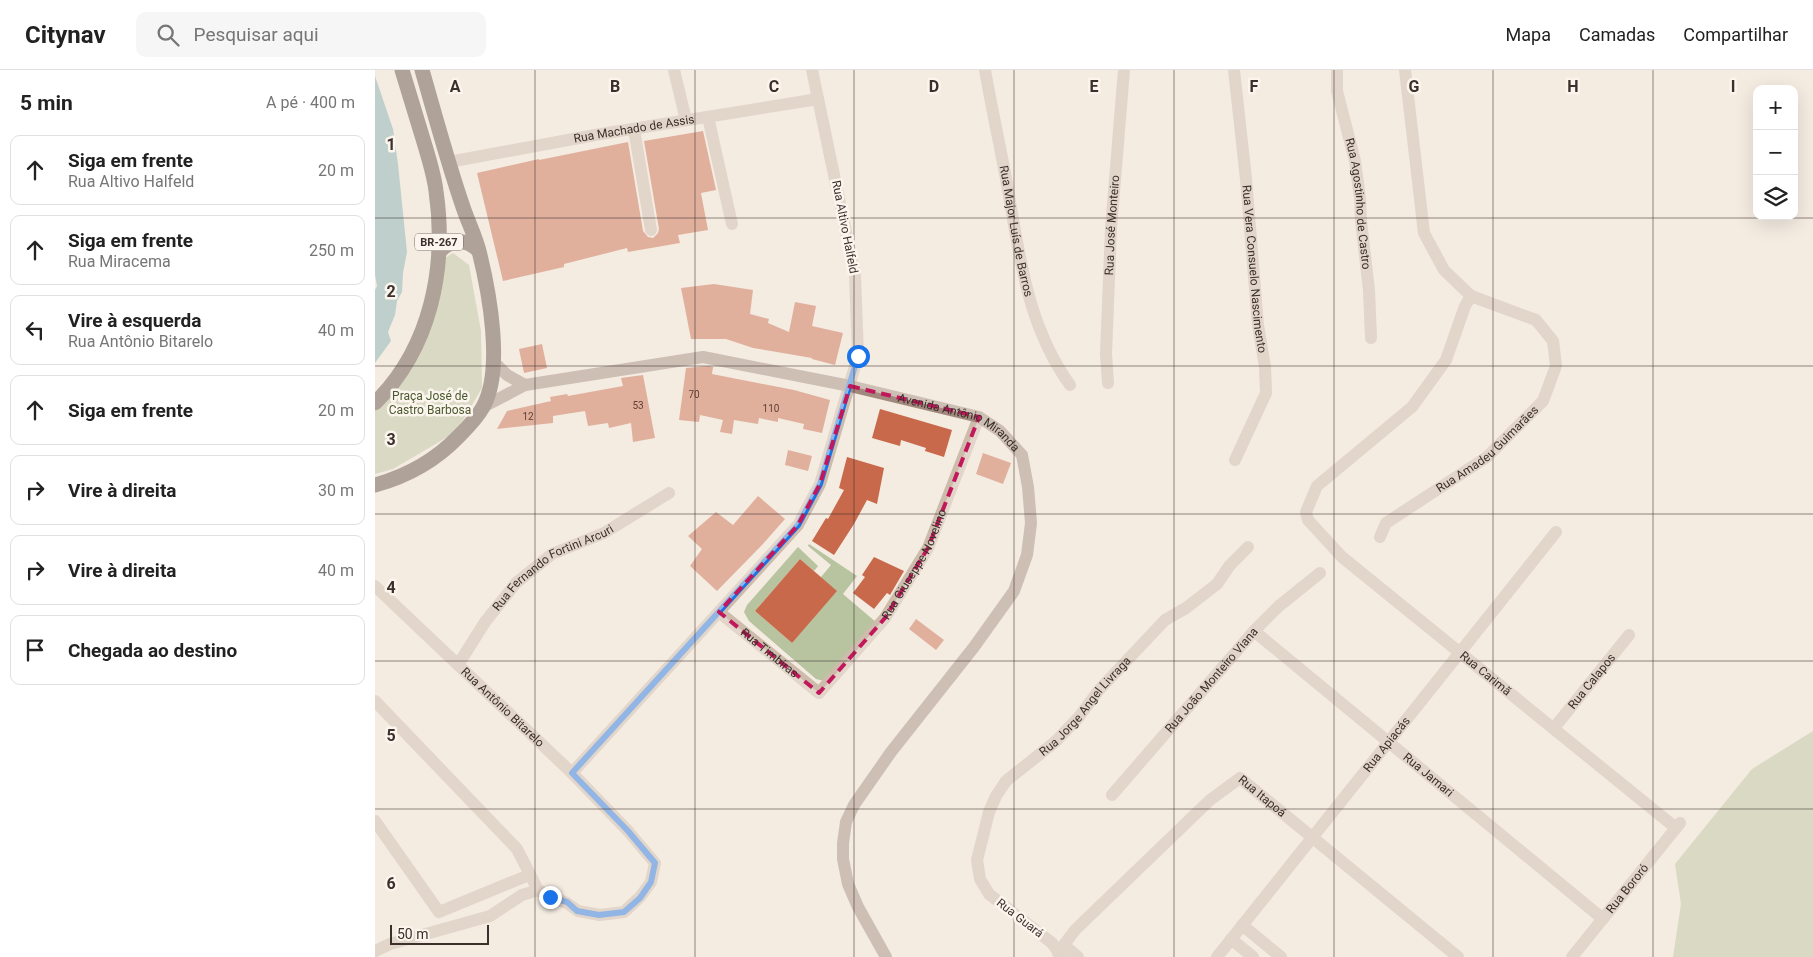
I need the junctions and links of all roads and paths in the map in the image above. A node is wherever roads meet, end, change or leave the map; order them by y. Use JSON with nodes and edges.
{"nodes":[{"id":1,"x":402,"y":70,"type":"edge"},
{"id":2,"x":422,"y":70,"type":"edge"},
{"id":3,"x":674,"y":70,"type":"edge"},
{"id":4,"x":812,"y":70,"type":"edge"},
{"id":5,"x":985,"y":70,"type":"edge"},
{"id":6,"x":1124,"y":70,"type":"edge"},
{"id":7,"x":1234,"y":70,"type":"edge"},
{"id":8,"x":1337,"y":70,"type":"edge"},
{"id":9,"x":1405,"y":70,"type":"edge"},
{"id":10,"x":818,"y":99,"type":"junction"},
{"id":11,"x":708,"y":117,"type":"junction"},
{"id":12,"x":686,"y":120,"type":"junction"},
{"id":13,"x":634,"y":129,"type":"junction"},
{"id":14,"x":449,"y":162,"type":"junction"},
{"id":15,"x":731,"y":224,"type":"dead end"},
{"id":16,"x":651,"y":230,"type":"dead end"},
{"id":17,"x":478,"y":250,"type":"junction"},
{"id":18,"x":439,"y":252,"type":"junction"},
{"id":19,"x":1471,"y":296,"type":"junction"},
{"id":20,"x":1371,"y":338,"type":"dead end"},
{"id":21,"x":494,"y":362,"type":"junction"},
{"id":22,"x":1108,"y":383,"type":"dead end"},
{"id":23,"x":525,"y":385,"type":"junction"},
{"id":24,"x":1070,"y":385,"type":"dead end"},
{"id":25,"x":850,"y":386,"type":"junction"},
{"id":26,"x":375,"y":403,"type":"edge"},
{"id":27,"x":483,"y":406,"type":"junction"},
{"id":28,"x":979,"y":417,"type":"junction"},
{"id":29,"x":1235,"y":460,"type":"dead end"},
{"id":30,"x":375,"y":485,"type":"edge"},
{"id":31,"x":669,"y":493,"type":"dead end"},
{"id":32,"x":1556,"y":532,"type":"dead end"},
{"id":33,"x":1380,"y":537,"type":"dead end"},
{"id":34,"x":1248,"y":547,"type":"dead end"},
{"id":35,"x":1320,"y":573,"type":"dead end"},
{"id":36,"x":375,"y":586,"type":"edge"},
{"id":37,"x":719,"y":612,"type":"junction"},
{"id":38,"x":1254,"y":631,"type":"junction"},
{"id":39,"x":1629,"y":635,"type":"dead end"},
{"id":40,"x":1460,"y":652,"type":"junction"},
{"id":41,"x":458,"y":665,"type":"junction"},
{"id":42,"x":819,"y":693,"type":"joint"},
{"id":43,"x":375,"y":701,"type":"edge"},
{"id":44,"x":1554,"y":728,"type":"junction"},
{"id":45,"x":1388,"y":742,"type":"junction"},
{"id":46,"x":572,"y":773,"type":"junction"},
{"id":47,"x":1112,"y":795,"type":"dead end"},
{"id":48,"x":375,"y":821,"type":"edge"},
{"id":49,"x":1679,"y":824,"type":"joint"},
{"id":50,"x":1312,"y":838,"type":"junction"},
{"id":51,"x":529,"y":875,"type":"junction"},
{"id":52,"x":538,"y":890,"type":"junction"},
{"id":53,"x":989,"y":894,"type":"joint"},
{"id":54,"x":1603,"y":919,"type":"junction"},
{"id":55,"x":1242,"y":926,"type":"junction"},
{"id":56,"x":1231,"y":940,"type":"junction"},
{"id":57,"x":1059,"y":949,"type":"edge"},
{"id":58,"x":375,"y":951,"type":"edge"},
{"id":59,"x":886,"y":957,"type":"edge"},
{"id":60,"x":1078,"y":957,"type":"edge"},
{"id":61,"x":1217,"y":957,"type":"edge"},
{"id":62,"x":1253,"y":957,"type":"edge"},
{"id":63,"x":1281,"y":957,"type":"edge"},
{"id":64,"x":1458,"y":957,"type":"edge"},
{"id":65,"x":1572,"y":957,"type":"edge"}],
"edges":[{"from":1,"to":18,"type":"highway","number":"BR-267"},
{"from":2,"to":14,"type":"highway","number":"BR-267"},
{"from":3,"to":12,"type":"street"},
{"from":4,"to":10,"type":"street","name":"Rua Altivo Halfeld"},
{"from":5,"to":24,"type":"street","name":"Rua Major Luís de Barros"},
{"from":6,"to":22,"type":"street","name":"Rua José Monteiro"},
{"from":7,"to":29,"type":"street","name":"Rua Vera Consuelo Nascimento"},
{"from":8,"to":20,"type":"street","name":"Rua Agostinho de Castro"},
{"from":9,"to":19,"type":"street","name":"Rua Amadeu Guimarães"},
{"from":10,"to":11,"type":"street","name":"Rua Machado de Assis"},
{"from":10,"to":25,"type":"street","name":"Rua Altivo Halfeld"},
{"from":11,"to":12,"type":"street","name":"Rua Machado de Assis"},
{"from":11,"to":15,"type":"street"},
{"from":12,"to":13,"type":"street","name":"Rua Machado de Assis"},
{"from":13,"to":14,"type":"street","name":"Rua Machado de Assis"},
{"from":13,"to":16,"type":"street"},
{"from":14,"to":17,"type":"highway","number":"BR-267"},
{"from":17,"to":18,"type":"highway"},
{"from":17,"to":21,"type":"highway","number":"BR-267"},
{"from":18,"to":26,"type":"highway","number":"BR-267"},
{"from":19,"to":33,"type":"street","name":"Rua Amadeu Guimarães"},
{"from":19,"to":40,"type":"street","name":"Rua Carimã"},
{"from":21,"to":23,"type":"street"},
{"from":21,"to":27,"type":"highway","number":"BR-267"},
{"from":23,"to":25,"type":"street","name":"Avenida Antônio Miranda"},
{"from":23,"to":27,"type":"street","name":"Avenida Antônio Miranda"},
{"from":25,"to":28,"type":"street","name":"Avenida Antônio Miranda"},
{"from":25,"to":37,"type":"street","name":"Rua Altivo Halfeld"},
{"from":27,"to":30,"type":"highway","number":"BR-267"},
{"from":28,"to":42,"type":"street","name":"Rua Giuseppe Novelino"},
{"from":28,"to":59,"type":"street","name":"Avenida Antônio Miranda"},
{"from":31,"to":41,"type":"street","name":"Rua Fernando Fortini Arcuri"},
{"from":32,"to":40,"type":"street","name":"Rua Apiacás"},
{"from":34,"to":53,"type":"street","name":"Rua Jorge Angel Livraga"},
{"from":35,"to":38,"type":"street","name":"Rua João Monteiro Viana"},
{"from":36,"to":41,"type":"street","name":"Rua Antônio Bitarelo"},
{"from":37,"to":42,"type":"street","name":"Rua Timbiras"},
{"from":37,"to":46,"type":"street","name":"Rua Altivo Halfeld"},
{"from":38,"to":45,"type":"street","name":"Rua Jamari"},
{"from":38,"to":47,"type":"street","name":"Rua João Monteiro Viana"},
{"from":39,"to":44,"type":"street","name":"Rua Calapos"},
{"from":40,"to":44,"type":"street","name":"Rua Carimã"},
{"from":40,"to":45,"type":"street","name":"Rua Apiacás"},
{"from":41,"to":46,"type":"street","name":"Rua Antônio Bitarelo"},
{"from":43,"to":51,"type":"street"},
{"from":44,"to":49,"type":"street","name":"Rua Carimã"},
{"from":45,"to":50,"type":"street","name":"Rua Apiacás"},
{"from":45,"to":54,"type":"street","name":"Rua Jamari"},
{"from":46,"to":52,"type":"street","name":"Rua Antônio Bitarelo"},
{"from":48,"to":51,"type":"street"},
{"from":49,"to":54,"type":"street","name":"Rua Bororó"},
{"from":50,"to":55,"type":"street","name":"Rua Apiacás"},
{"from":50,"to":57,"type":"street","name":"Rua Itapoá"},
{"from":50,"to":64,"type":"street","name":"Rua Itapoá"},
{"from":51,"to":52,"type":"street"},
{"from":52,"to":58,"type":"street"},
{"from":53,"to":57,"type":"street","name":"Rua Guará"},
{"from":54,"to":65,"type":"street","name":"Rua Bororó"},
{"from":55,"to":56,"type":"street","name":"Rua Apiacás"},
{"from":55,"to":63,"type":"street"},
{"from":56,"to":61,"type":"street","name":"Rua Apiacás"},
{"from":56,"to":62,"type":"street"},
{"from":57,"to":60,"type":"street","name":"Rua Guará"}]}
